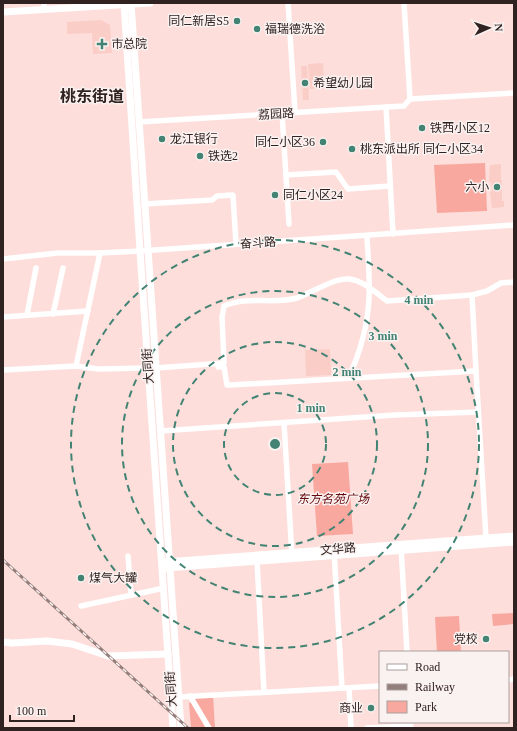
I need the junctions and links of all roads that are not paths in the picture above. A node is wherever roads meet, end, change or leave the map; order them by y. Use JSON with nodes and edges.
{"nodes":[{"id":1,"x":82,"y":3,"type":"edge"},
{"id":2,"x":150,"y":3,"type":"edge"},
{"id":3,"x":288,"y":3,"type":"edge"},
{"id":4,"x":404,"y":3,"type":"edge"},
{"id":5,"x":44,"y":4,"type":"edge"},
{"id":6,"x":128,"y":4,"type":"edge"},
{"id":7,"x":3,"y":8,"type":"edge"},
{"id":8,"x":3,"y":12,"type":"edge"},
{"id":9,"x":514,"y":93,"type":"edge"},
{"id":10,"x":410,"y":99,"type":"junction"},
{"id":11,"x":386,"y":107,"type":"junction"},
{"id":12,"x":295,"y":112,"type":"junction"},
{"id":13,"x":282,"y":113,"type":"junction"},
{"id":14,"x":139,"y":122,"type":"junction"},
{"id":15,"x":286,"y":175,"type":"junction"},
{"id":16,"x":390,"y":186,"type":"junction"},
{"id":17,"x":144,"y":204,"type":"junction"},
{"id":18,"x":289,"y":224,"type":"dead end"},
{"id":19,"x":514,"y":225,"type":"edge"},
{"id":20,"x":393,"y":234,"type":"junction"},
{"id":21,"x":367,"y":236,"type":"junction"},
{"id":22,"x":236,"y":244,"type":"junction"},
{"id":23,"x":144,"y":250,"type":"junction"},
{"id":24,"x":100,"y":253,"type":"junction"},
{"id":25,"x":3,"y":259,"type":"edge"},
{"id":26,"x":36,"y":268,"type":"dead end"},
{"id":27,"x":63,"y":268,"type":"dead end"},
{"id":28,"x":514,"y":282,"type":"edge"},
{"id":29,"x":370,"y":288,"type":"junction"},
{"id":30,"x":472,"y":295,"type":"junction"},
{"id":31,"x":88,"y":311,"type":"junction"},
{"id":32,"x":53,"y":314,"type":"junction"},
{"id":33,"x":27,"y":316,"type":"junction"},
{"id":34,"x":3,"y":317,"type":"edge"},
{"id":35,"x":76,"y":366,"type":"junction"},
{"id":36,"x":153,"y":369,"type":"junction"},
{"id":37,"x":3,"y":370,"type":"edge"},
{"id":38,"x":476,"y":371,"type":"junction"},
{"id":39,"x":348,"y":378,"type":"junction"},
{"id":40,"x":478,"y":412,"type":"junction"},
{"id":41,"x":284,"y":423,"type":"junction"},
{"id":42,"x":160,"y":431,"type":"junction"},
{"id":43,"x":514,"y":536,"type":"edge"},
{"id":44,"x":486,"y":538,"type":"junction"},
{"id":45,"x":514,"y":542,"type":"edge"},
{"id":46,"x":401,"y":547,"type":"junction"},
{"id":47,"x":334,"y":552,"type":"junction"},
{"id":48,"x":128,"y":556,"type":"dead end"},
{"id":49,"x":292,"y":556,"type":"junction"},
{"id":50,"x":257,"y":561,"type":"junction"},
{"id":51,"x":170,"y":564,"type":"junction"},
{"id":52,"x":162,"y":565,"type":"junction"},
{"id":53,"x":164,"y":588,"type":"junction"},
{"id":54,"x":131,"y":595,"type":"junction"},
{"id":55,"x":81,"y":606,"type":"dead end"},
{"id":56,"x":3,"y":642,"type":"edge"},
{"id":57,"x":407,"y":651,"type":"edge"},
{"id":58,"x":168,"y":654,"type":"junction"},
{"id":59,"x":379,"y":686,"type":"edge"},
{"id":60,"x":342,"y":688,"type":"junction"},
{"id":61,"x":349,"y":688,"type":"junction"},
{"id":62,"x":264,"y":692,"type":"junction"},
{"id":63,"x":190,"y":696,"type":"junction"},
{"id":64,"x":179,"y":697,"type":"junction"},
{"id":65,"x":411,"y":725,"type":"edge"},
{"id":66,"x":173,"y":728,"type":"edge"},
{"id":67,"x":180,"y":728,"type":"edge"},
{"id":68,"x":209,"y":728,"type":"edge"},
{"id":69,"x":351,"y":728,"type":"edge"},
{"id":70,"x":367,"y":728,"type":"edge"}],
"edges":[{"from":1,"to":5,"type":"main road"},
{"from":2,"to":6,"type":"main road"},
{"from":3,"to":12,"type":"street"},
{"from":4,"to":10,"type":"street"},
{"from":5,"to":7,"type":"main road"},
{"from":6,"to":8,"type":"main road"},
{"from":6,"to":14,"type":"main road","name":"大同街"},
{"from":6,"to":23,"type":"main road","name":"大同街"},
{"from":9,"to":10,"type":"street"},
{"from":10,"to":11,"type":"street","name":"荔园路"},
{"from":11,"to":12,"type":"street","name":"荔园路"},
{"from":11,"to":16,"type":"street"},
{"from":12,"to":13,"type":"street","name":"荔园路"},
{"from":13,"to":14,"type":"street","name":"荔园路"},
{"from":13,"to":15,"type":"street"},
{"from":14,"to":17,"type":"main road","name":"大同街"},
{"from":15,"to":16,"type":"street"},
{"from":15,"to":18,"type":"street"},
{"from":16,"to":20,"type":"street"},
{"from":17,"to":22,"type":"street"},
{"from":17,"to":23,"type":"main road","name":"大同街"},
{"from":19,"to":20,"type":"street","name":"奋斗路"},
{"from":20,"to":21,"type":"street","name":"奋斗路"},
{"from":21,"to":22,"type":"street","name":"奋斗路"},
{"from":21,"to":29,"type":"street"},
{"from":22,"to":23,"type":"street","name":"奋斗路"},
{"from":23,"to":24,"type":"street","name":"奋斗路"},
{"from":23,"to":36,"type":"main road","name":"大同街"},
{"from":24,"to":25,"type":"street","name":"奋斗路"},
{"from":24,"to":31,"type":"street"},
{"from":26,"to":33,"type":"street"},
{"from":27,"to":32,"type":"street"},
{"from":28,"to":30,"type":"street"},
{"from":29,"to":30,"type":"street"},
{"from":29,"to":36,"type":"street"},
{"from":29,"to":39,"type":"street"},
{"from":30,"to":38,"type":"street"},
{"from":31,"to":32,"type":"street"},
{"from":31,"to":35,"type":"street"},
{"from":32,"to":33,"type":"street"},
{"from":33,"to":34,"type":"street"},
{"from":35,"to":36,"type":"street"},
{"from":35,"to":37,"type":"street"},
{"from":36,"to":39,"type":"street"},
{"from":36,"to":42,"type":"main road","name":"大同街"},
{"from":36,"to":52,"type":"main road","name":"大同街"},
{"from":38,"to":39,"type":"street"},
{"from":38,"to":40,"type":"street"},
{"from":40,"to":41,"type":"street"},
{"from":40,"to":44,"type":"street"},
{"from":41,"to":42,"type":"street"},
{"from":41,"to":49,"type":"street"},
{"from":42,"to":51,"type":"main road","name":"大同街"},
{"from":43,"to":44,"type":"main road","name":"文华路"},
{"from":44,"to":46,"type":"main road","name":"文华路"},
{"from":45,"to":46,"type":"main road","name":"文华路"},
{"from":46,"to":47,"type":"main road","name":"文华路"},
{"from":46,"to":57,"type":"street"},
{"from":47,"to":49,"type":"main road","name":"文华路"},
{"from":47,"to":60,"type":"street"},
{"from":48,"to":54,"type":"street"},
{"from":49,"to":50,"type":"main road","name":"文华路"},
{"from":49,"to":51,"type":"main road","name":"文华路"},
{"from":50,"to":51,"type":"main road","name":"文华路"},
{"from":50,"to":62,"type":"street"},
{"from":51,"to":52,"type":"main road"},
{"from":51,"to":64,"type":"main road","name":"大同街"},
{"from":52,"to":53,"type":"main road","name":"大同街"},
{"from":53,"to":54,"type":"street"},
{"from":53,"to":58,"type":"main road","name":"大同街"},
{"from":54,"to":55,"type":"street"},
{"from":56,"to":58,"type":"main road"},
{"from":58,"to":66,"type":"main road","name":"大同街"},
{"from":59,"to":61,"type":"street"},
{"from":60,"to":61,"type":"street"},
{"from":60,"to":62,"type":"street"},
{"from":61,"to":69,"type":"street"},
{"from":62,"to":63,"type":"street"},
{"from":63,"to":64,"type":"street"},
{"from":63,"to":68,"type":"street"},
{"from":64,"to":67,"type":"main road","name":"大同街"},
{"from":65,"to":70,"type":"street"}]}
